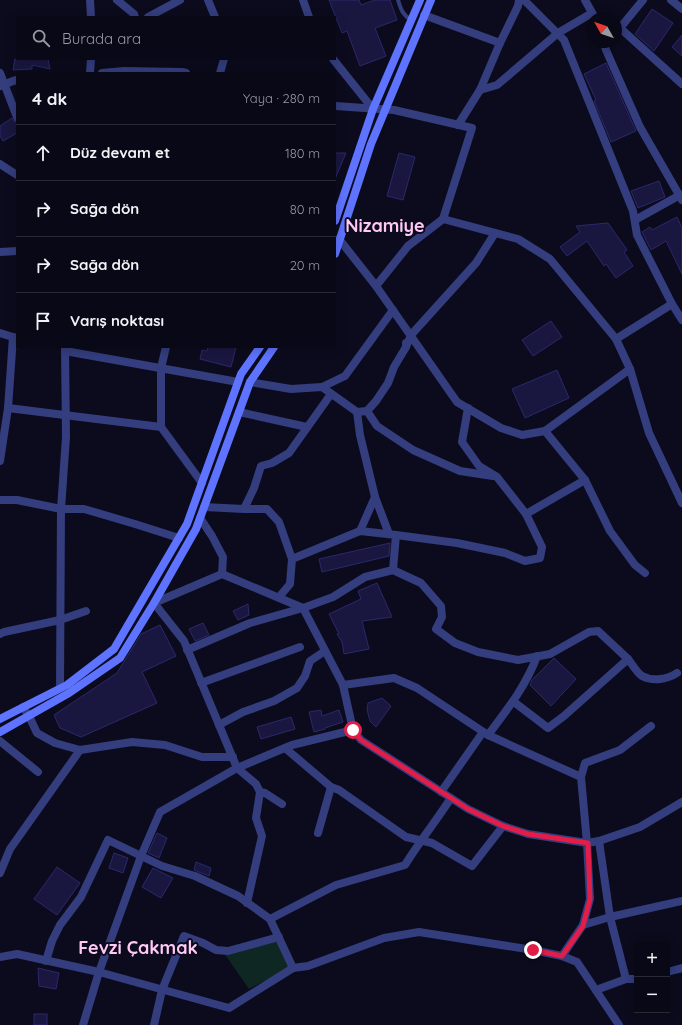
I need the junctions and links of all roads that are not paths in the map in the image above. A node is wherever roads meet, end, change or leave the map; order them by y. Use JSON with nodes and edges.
{"nodes":[{"id":1,"x":90,"y":0,"type":"edge"},
{"id":2,"x":117,"y":0,"type":"edge"},
{"id":3,"x":180,"y":0,"type":"edge"},
{"id":4,"x":208,"y":0,"type":"edge"},
{"id":5,"x":303,"y":0,"type":"edge"},
{"id":6,"x":398,"y":0,"type":"edge"},
{"id":7,"x":420,"y":0,"type":"edge"},
{"id":8,"x":430,"y":0,"type":"edge"},
{"id":9,"x":519,"y":0,"type":"edge"},
{"id":10,"x":524,"y":0,"type":"edge"},
{"id":11,"x":585,"y":0,"type":"edge"},
{"id":12,"x":644,"y":0,"type":"edge"},
{"id":13,"x":671,"y":0,"type":"edge"},
{"id":14,"x":682,"y":9,"type":"edge"},
{"id":15,"x":592,"y":12,"type":"edge"},
{"id":16,"x":424,"y":15,"type":"junction"},
{"id":17,"x":91,"y":16,"type":"edge"},
{"id":18,"x":135,"y":16,"type":"edge"},
{"id":19,"x":150,"y":16,"type":"edge"},
{"id":20,"x":215,"y":16,"type":"edge"},
{"id":21,"x":309,"y":16,"type":"edge"},
{"id":22,"x":411,"y":20,"type":"junction"},
{"id":23,"x":586,"y":20,"type":"edge"},
{"id":24,"x":622,"y":24,"type":"edge"},
{"id":25,"x":622,"y":32,"type":"edge"},
{"id":26,"x":558,"y":33,"type":"junction"},
{"id":27,"x":500,"y":43,"type":"junction"},
{"id":28,"x":606,"y":48,"type":"edge"},
{"id":29,"x":91,"y":60,"type":"edge"},
{"id":30,"x":224,"y":60,"type":"edge"},
{"id":31,"x":334,"y":60,"type":"edge"},
{"id":32,"x":90,"y":72,"type":"edge"},
{"id":33,"x":124,"y":72,"type":"edge"},
{"id":34,"x":182,"y":72,"type":"edge"},
{"id":35,"x":220,"y":72,"type":"edge"},
{"id":36,"x":0,"y":73,"type":"edge"},
{"id":37,"x":16,"y":80,"type":"edge"},
{"id":38,"x":682,"y":84,"type":"edge"},
{"id":39,"x":2,"y":86,"type":"edge"},
{"id":40,"x":480,"y":90,"type":"junction"},
{"id":41,"x":336,"y":106,"type":"edge"},
{"id":42,"x":373,"y":109,"type":"junction"},
{"id":43,"x":385,"y":110,"type":"junction"},
{"id":44,"x":16,"y":115,"type":"edge"},
{"id":45,"x":458,"y":125,"type":"junction"},
{"id":46,"x":0,"y":164,"type":"edge"},
{"id":47,"x":16,"y":174,"type":"edge"},
{"id":48,"x":681,"y":198,"type":"edge"},
{"id":49,"x":336,"y":218,"type":"edge"},
{"id":50,"x":443,"y":219,"type":"junction"},
{"id":51,"x":634,"y":220,"type":"junction"},
{"id":52,"x":495,"y":233,"type":"junction"},
{"id":53,"x":339,"y":239,"type":"junction"},
{"id":54,"x":336,"y":250,"type":"edge"},
{"id":55,"x":16,"y":251,"type":"edge"},
{"id":56,"x":0,"y":252,"type":"edge"},
{"id":57,"x":376,"y":286,"type":"junction"},
{"id":58,"x":672,"y":304,"type":"junction"},
{"id":59,"x":393,"y":310,"type":"junction"},
{"id":60,"x":682,"y":320,"type":"edge"},
{"id":61,"x":408,"y":332,"type":"junction"},
{"id":62,"x":0,"y":333,"type":"edge"},
{"id":63,"x":15,"y":338,"type":"edge"},
{"id":64,"x":616,"y":339,"type":"junction"},
{"id":65,"x":166,"y":348,"type":"edge"},
{"id":66,"x":259,"y":348,"type":"edge"},
{"id":67,"x":273,"y":348,"type":"edge"},
{"id":68,"x":65,"y":349,"type":"edge"},
{"id":69,"x":161,"y":368,"type":"junction"},
{"id":70,"x":630,"y":369,"type":"junction"},
{"id":71,"x":238,"y":382,"type":"junction"},
{"id":72,"x":250,"y":382,"type":"junction"},
{"id":73,"x":322,"y":387,"type":"junction"},
{"id":74,"x":331,"y":394,"type":"junction"},
{"id":75,"x":8,"y":408,"type":"junction"},
{"id":76,"x":468,"y":408,"type":"junction"},
{"id":77,"x":367,"y":411,"type":"junction"},
{"id":78,"x":239,"y":412,"type":"junction"},
{"id":79,"x":357,"y":412,"type":"junction"},
{"id":80,"x":65,"y":415,"type":"junction"},
{"id":81,"x":161,"y":427,"type":"junction"},
{"id":82,"x":307,"y":427,"type":"junction"},
{"id":83,"x":546,"y":431,"type":"junction"},
{"id":84,"x":0,"y":461,"type":"edge"},
{"id":85,"x":497,"y":477,"type":"junction"},
{"id":86,"x":585,"y":480,"type":"junction"},
{"id":87,"x":202,"y":483,"type":"junction"},
{"id":88,"x":375,"y":497,"type":"junction"},
{"id":89,"x":0,"y":500,"type":"edge"},
{"id":90,"x":682,"y":503,"type":"edge"},
{"id":91,"x":204,"y":507,"type":"junction"},
{"id":92,"x":61,"y":509,"type":"junction"},
{"id":93,"x":244,"y":509,"type":"junction"},
{"id":94,"x":526,"y":514,"type":"junction"},
{"id":95,"x":200,"y":518,"type":"junction"},
{"id":96,"x":360,"y":531,"type":"junction"},
{"id":97,"x":392,"y":535,"type":"junction"},
{"id":98,"x":179,"y":538,"type":"junction"},
{"id":99,"x":292,"y":559,"type":"junction"},
{"id":100,"x":393,"y":570,"type":"junction"},
{"id":101,"x":645,"y":573,"type":"dead end"},
{"id":102,"x":222,"y":574,"type":"junction"},
{"id":103,"x":279,"y":597,"type":"junction"},
{"id":104,"x":154,"y":603,"type":"junction"},
{"id":105,"x":304,"y":608,"type":"junction"},
{"id":106,"x":86,"y":611,"type":"dead end"},
{"id":107,"x":60,"y":620,"type":"junction"},
{"id":108,"x":0,"y":634,"type":"edge"},
{"id":109,"x":300,"y":647,"type":"dead end"},
{"id":110,"x":187,"y":650,"type":"junction"},
{"id":111,"x":325,"y":651,"type":"junction"},
{"id":112,"x":537,"y":656,"type":"junction"},
{"id":113,"x":628,"y":658,"type":"junction"},
{"id":114,"x":677,"y":673,"type":"dead end"},
{"id":115,"x":201,"y":683,"type":"junction"},
{"id":116,"x":343,"y":685,"type":"junction"},
{"id":117,"x":60,"y":688,"type":"junction"},
{"id":118,"x":514,"y":702,"type":"junction"},
{"id":119,"x":23,"y":707,"type":"junction"},
{"id":120,"x":29,"y":716,"type":"junction"},
{"id":121,"x":0,"y":719,"type":"edge"},
{"id":122,"x":219,"y":725,"type":"junction"},
{"id":123,"x":651,"y":726,"type":"dead end"},
{"id":124,"x":353,"y":730,"type":"junction"},
{"id":125,"x":0,"y":732,"type":"edge"},
{"id":126,"x":486,"y":734,"type":"junction"},
{"id":127,"x":0,"y":741,"type":"edge"},
{"id":128,"x":285,"y":748,"type":"junction"},
{"id":129,"x":80,"y":750,"type":"junction"},
{"id":130,"x":232,"y":758,"type":"junction"},
{"id":131,"x":237,"y":768,"type":"junction"},
{"id":132,"x":38,"y":772,"type":"dead end"},
{"id":133,"x":581,"y":777,"type":"junction"},
{"id":134,"x":331,"y":787,"type":"junction"},
{"id":135,"x":260,"y":792,"type":"junction"},
{"id":136,"x":441,"y":792,"type":"junction"},
{"id":137,"x":451,"y":798,"type":"junction"},
{"id":138,"x":682,"y":802,"type":"edge"},
{"id":139,"x":282,"y":804,"type":"dead end"},
{"id":140,"x":503,"y":826,"type":"junction"},
{"id":141,"x":318,"y":833,"type":"dead end"},
{"id":142,"x":420,"y":841,"type":"junction"},
{"id":143,"x":599,"y":841,"type":"junction"},
{"id":144,"x":588,"y":843,"type":"junction"},
{"id":145,"x":141,"y":856,"type":"junction"},
{"id":146,"x":0,"y":873,"type":"edge"},
{"id":147,"x":682,"y":901,"type":"edge"},
{"id":148,"x":247,"y":903,"type":"junction"},
{"id":149,"x":610,"y":917,"type":"junction"},
{"id":150,"x":270,"y":919,"type":"junction"},
{"id":151,"x":583,"y":926,"type":"junction"},
{"id":152,"x":279,"y":937,"type":"junction"},
{"id":153,"x":562,"y":956,"type":"junction"},
{"id":154,"x":0,"y":957,"type":"edge"},
{"id":155,"x":46,"y":961,"type":"junction"},
{"id":156,"x":293,"y":968,"type":"junction"},
{"id":157,"x":682,"y":968,"type":"edge"},
{"id":158,"x":670,"y":971,"type":"edge"},
{"id":159,"x":99,"y":972,"type":"junction"},
{"id":160,"x":626,"y":979,"type":"junction"},
{"id":161,"x":634,"y":979,"type":"edge"},
{"id":162,"x":162,"y":990,"type":"junction"},
{"id":163,"x":596,"y":990,"type":"junction"},
{"id":164,"x":83,"y":1025,"type":"edge"},
{"id":165,"x":154,"y":1025,"type":"edge"},
{"id":166,"x":619,"y":1025,"type":"edge"}],
"edges":[{"from":1,"to":17,"type":"street"},
{"from":2,"to":18,"type":"street"},
{"from":3,"to":19,"type":"street"},
{"from":4,"to":20,"type":"street"},
{"from":5,"to":21,"type":"street"},
{"from":6,"to":22,"type":"lane"},
{"from":7,"to":22,"type":"street"},
{"from":8,"to":16,"type":"street"},
{"from":9,"to":27,"type":"street"},
{"from":10,"to":26,"type":"street"},
{"from":11,"to":15,"type":"street"},
{"from":12,"to":24,"type":"street"},
{"from":13,"to":14,"type":"street"},
{"from":16,"to":27,"type":"street"},
{"from":16,"to":43,"type":"street"},
{"from":22,"to":42,"type":"street"},
{"from":23,"to":26,"type":"street"},
{"from":25,"to":38,"type":"street"},
{"from":26,"to":40,"type":"street"},
{"from":26,"to":51,"type":"street"},
{"from":27,"to":40,"type":"street"},
{"from":28,"to":48,"type":"street"},
{"from":29,"to":32,"type":"street"},
{"from":30,"to":35,"type":"street"},
{"from":31,"to":42,"type":"street"},
{"from":33,"to":34,"type":"street"},
{"from":36,"to":39,"type":"street"},
{"from":37,"to":39,"type":"street"},
{"from":39,"to":44,"type":"street"},
{"from":40,"to":45,"type":"street"},
{"from":41,"to":42,"type":"street"},
{"from":42,"to":43,"type":"street"},
{"from":42,"to":49,"type":"street"},
{"from":43,"to":45,"type":"street"},
{"from":43,"to":53,"type":"street"},
{"from":45,"to":50,"type":"street"},
{"from":46,"to":47,"type":"street"},
{"from":48,"to":51,"type":"street"},
{"from":50,"to":52,"type":"street"},
{"from":50,"to":57,"type":"street"},
{"from":51,"to":58,"type":"street"},
{"from":52,"to":61,"type":"street"},
{"from":52,"to":64,"type":"street"},
{"from":53,"to":54,"type":"street"},
{"from":53,"to":57,"type":"street"},
{"from":55,"to":56,"type":"street"},
{"from":57,"to":59,"type":"street"},
{"from":58,"to":60,"type":"street"},
{"from":58,"to":64,"type":"street"},
{"from":59,"to":61,"type":"street"},
{"from":59,"to":73,"type":"street"},
{"from":61,"to":76,"type":"street"},
{"from":61,"to":77,"type":"street"},
{"from":62,"to":63,"type":"street"},
{"from":63,"to":75,"type":"street"},
{"from":64,"to":70,"type":"street"},
{"from":65,"to":69,"type":"street"},
{"from":66,"to":71,"type":"street"},
{"from":67,"to":72,"type":"street"},
{"from":68,"to":69,"type":"street"},
{"from":68,"to":80,"type":"street"},
{"from":69,"to":71,"type":"street"},
{"from":69,"to":81,"type":"street"},
{"from":70,"to":83,"type":"street"},
{"from":70,"to":90,"type":"street"},
{"from":71,"to":87,"type":"street"},
{"from":72,"to":73,"type":"street"},
{"from":72,"to":78,"type":"street"},
{"from":73,"to":74,"type":"street"},
{"from":74,"to":79,"type":"street"},
{"from":74,"to":82,"type":"street"},
{"from":75,"to":80,"type":"street"},
{"from":75,"to":84,"type":"street"},
{"from":76,"to":83,"type":"street"},
{"from":76,"to":85,"type":"street"},
{"from":77,"to":79,"type":"street"},
{"from":77,"to":85,"type":"street"},
{"from":78,"to":82,"type":"street"},
{"from":78,"to":91,"type":"street"},
{"from":79,"to":88,"type":"street"},
{"from":80,"to":81,"type":"street"},
{"from":80,"to":92,"type":"street"},
{"from":81,"to":87,"type":"street"},
{"from":82,"to":93,"type":"street"},
{"from":83,"to":86,"type":"street"},
{"from":85,"to":94,"type":"street"},
{"from":86,"to":94,"type":"street"},
{"from":86,"to":101,"type":"street"},
{"from":87,"to":98,"type":"street"},
{"from":88,"to":96,"type":"street"},
{"from":88,"to":97,"type":"street"},
{"from":89,"to":92,"type":"street"},
{"from":91,"to":93,"type":"street"},
{"from":91,"to":95,"type":"street"},
{"from":92,"to":98,"type":"street"},
{"from":92,"to":107,"type":"street"},
{"from":93,"to":99,"type":"street"},
{"from":94,"to":97,"type":"street"},
{"from":95,"to":102,"type":"street"},
{"from":95,"to":104,"type":"street"},
{"from":96,"to":97,"type":"street"},
{"from":96,"to":99,"type":"street"},
{"from":97,"to":100,"type":"street"},
{"from":98,"to":117,"type":"street"},
{"from":99,"to":103,"type":"street"},
{"from":100,"to":105,"type":"street"},
{"from":100,"to":112,"type":"street"},
{"from":102,"to":103,"type":"street"},
{"from":102,"to":104,"type":"street"},
{"from":103,"to":105,"type":"street"},
{"from":104,"to":110,"type":"street"},
{"from":104,"to":120,"type":"street"},
{"from":105,"to":110,"type":"street"},
{"from":105,"to":111,"type":"street"},
{"from":106,"to":107,"type":"street"},
{"from":107,"to":108,"type":"street"},
{"from":107,"to":117,"type":"street"},
{"from":109,"to":115,"type":"street"},
{"from":110,"to":115,"type":"street"},
{"from":111,"to":116,"type":"street"},
{"from":111,"to":122,"type":"street"},
{"from":112,"to":113,"type":"street"},
{"from":112,"to":118,"type":"street"},
{"from":113,"to":114,"type":"street"},
{"from":113,"to":118,"type":"street"},
{"from":115,"to":122,"type":"street"},
{"from":116,"to":124,"type":"street"},
{"from":116,"to":126,"type":"street"},
{"from":117,"to":119,"type":"street"},
{"from":118,"to":126,"type":"street"},
{"from":119,"to":120,"type":"street"},
{"from":119,"to":121,"type":"street"},
{"from":120,"to":125,"type":"street"},
{"from":120,"to":129,"type":"street"},
{"from":122,"to":130,"type":"street"},
{"from":123,"to":133,"type":"street"},
{"from":124,"to":128,"type":"street"},
{"from":124,"to":136,"type":"street"},
{"from":126,"to":133,"type":"street"},
{"from":126,"to":136,"type":"street"},
{"from":127,"to":132,"type":"street"},
{"from":128,"to":131,"type":"street"},
{"from":128,"to":134,"type":"street"},
{"from":129,"to":130,"type":"street"},
{"from":129,"to":146,"type":"street"},
{"from":130,"to":131,"type":"street"},
{"from":131,"to":135,"type":"street"},
{"from":131,"to":145,"type":"street"},
{"from":133,"to":144,"type":"street"},
{"from":134,"to":141,"type":"street"},
{"from":134,"to":142,"type":"street"},
{"from":135,"to":139,"type":"street"},
{"from":135,"to":148,"type":"street"},
{"from":136,"to":137,"type":"street"},
{"from":137,"to":140,"type":"street"},
{"from":137,"to":142,"type":"street"},
{"from":138,"to":143,"type":"street"},
{"from":140,"to":142,"type":"street"},
{"from":140,"to":144,"type":"street"},
{"from":142,"to":150,"type":"street"},
{"from":143,"to":144,"type":"street"},
{"from":143,"to":149,"type":"street"},
{"from":144,"to":151,"type":"street"},
{"from":145,"to":148,"type":"street"},
{"from":145,"to":155,"type":"street"},
{"from":145,"to":159,"type":"street"},
{"from":147,"to":149,"type":"street"},
{"from":148,"to":150,"type":"street"},
{"from":149,"to":151,"type":"street"},
{"from":149,"to":160,"type":"street"},
{"from":150,"to":152,"type":"street"},
{"from":151,"to":153,"type":"street"},
{"from":152,"to":156,"type":"street"},
{"from":152,"to":162,"type":"street"},
{"from":153,"to":156,"type":"street"},
{"from":153,"to":163,"type":"street"},
{"from":154,"to":155,"type":"street"},
{"from":155,"to":159,"type":"street"},
{"from":156,"to":162,"type":"street"},
{"from":157,"to":158,"type":"street"},
{"from":159,"to":162,"type":"street"},
{"from":159,"to":164,"type":"street"},
{"from":160,"to":161,"type":"street"},
{"from":160,"to":163,"type":"street"},
{"from":162,"to":165,"type":"street"},
{"from":163,"to":166,"type":"street"}]}
